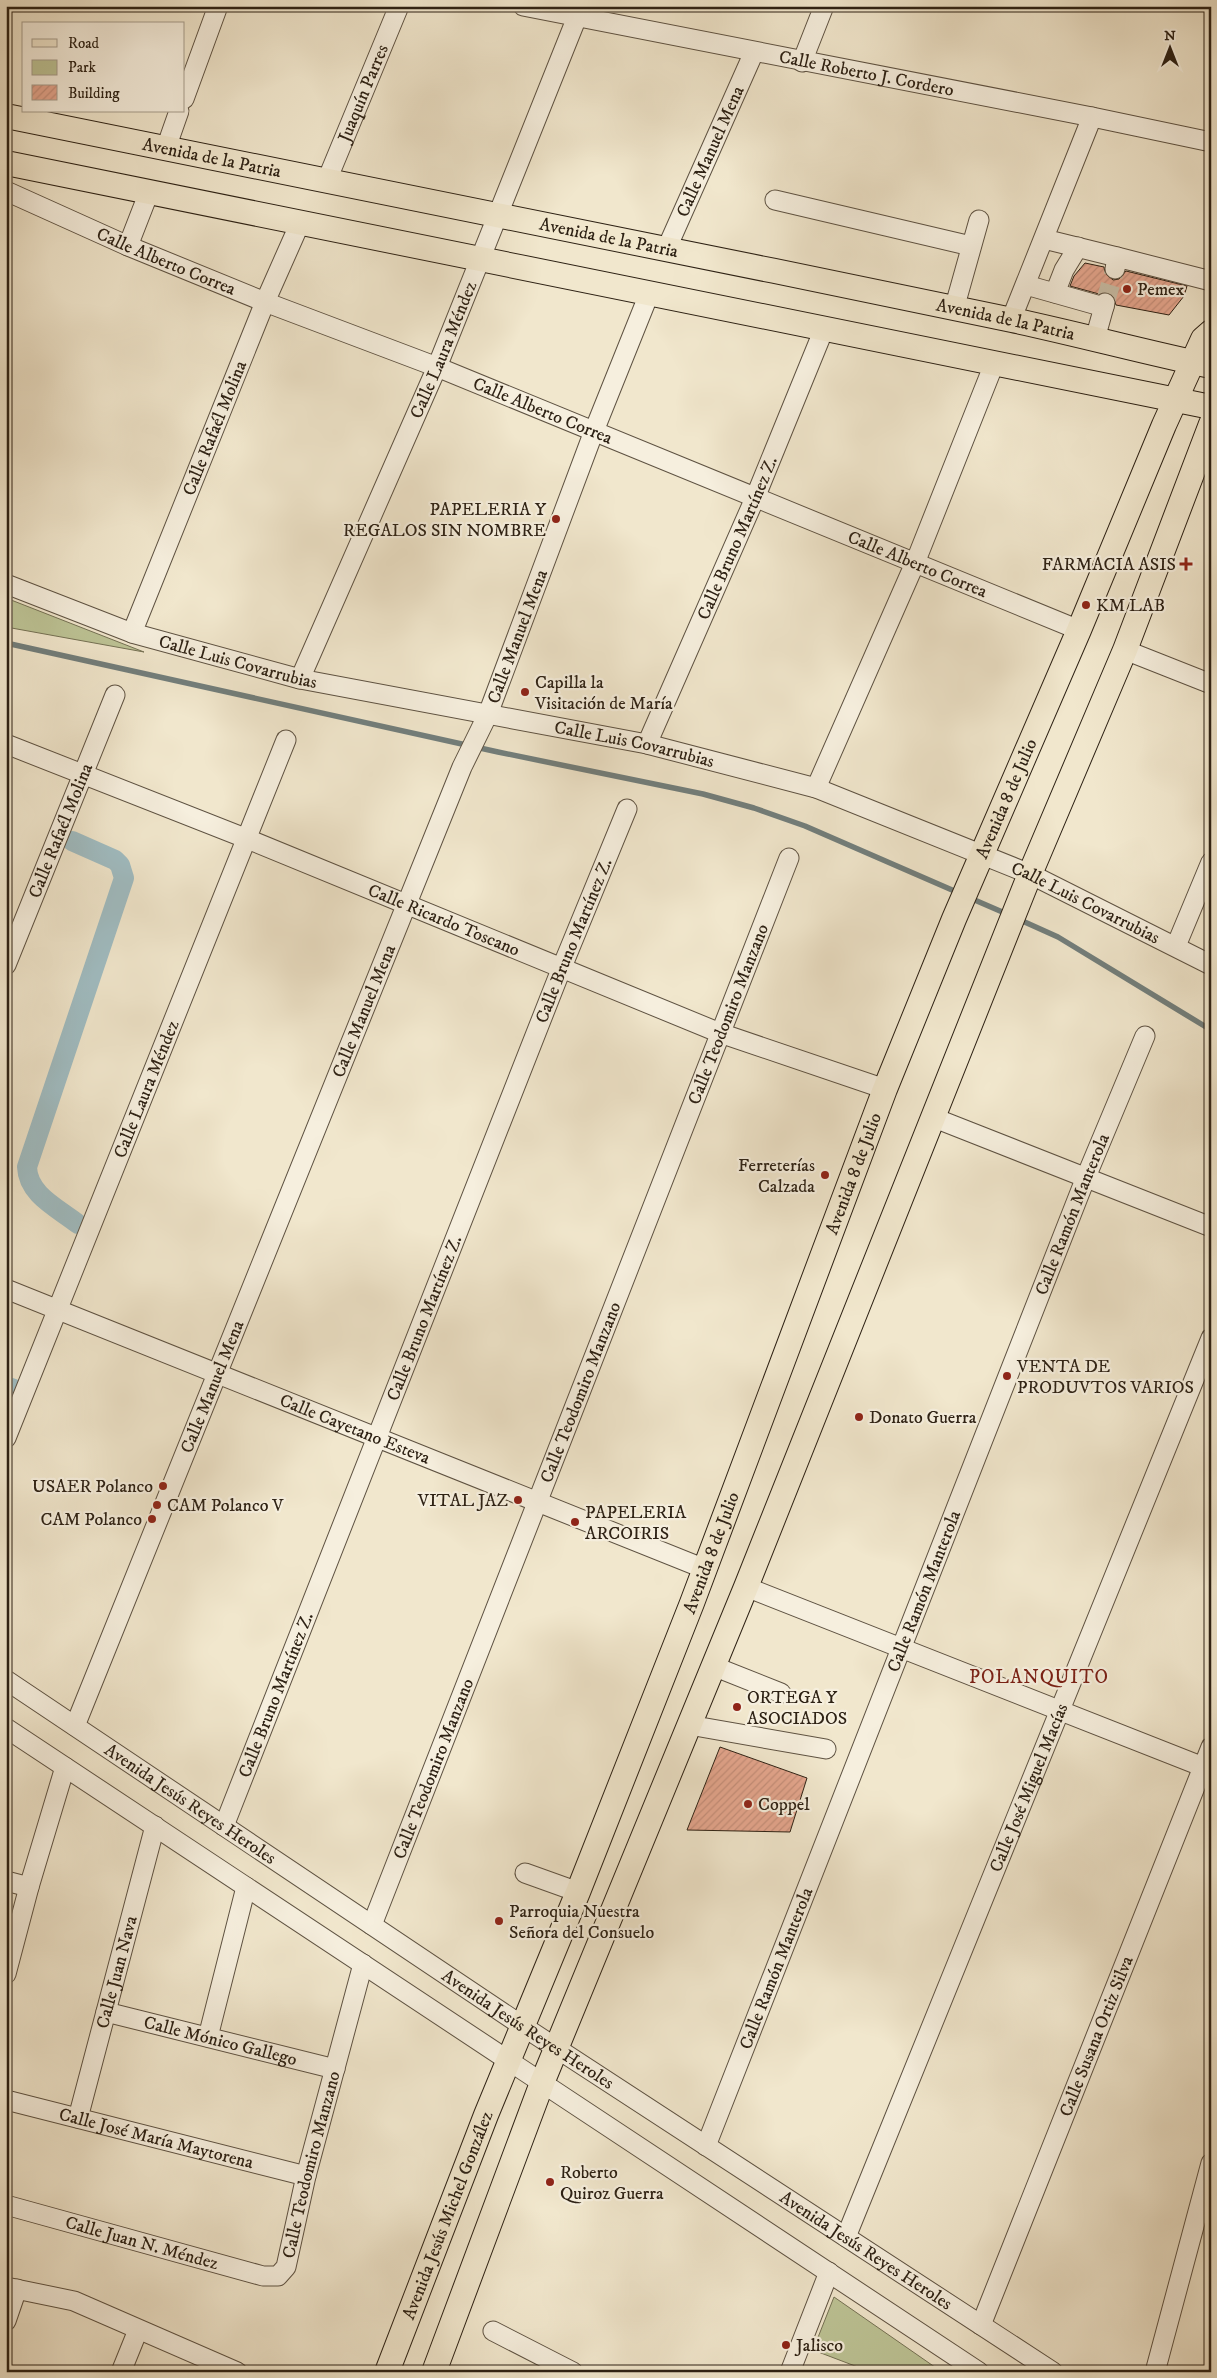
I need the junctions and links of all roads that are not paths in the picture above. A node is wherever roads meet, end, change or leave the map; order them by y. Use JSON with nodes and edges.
{"nodes":[{"id":1,"x":218,"y":6,"type":"edge"},
{"id":2,"x":398,"y":6,"type":"edge"},
{"id":3,"x":523,"y":6,"type":"edge"},
{"id":4,"x":824,"y":6,"type":"edge"},
{"id":5,"x":577,"y":17,"type":"junction"},
{"id":6,"x":754,"y":52,"type":"junction"},
{"id":7,"x":802,"y":62,"type":"junction"},
{"id":8,"x":185,"y":97,"type":"edge"},
{"id":9,"x":179,"y":112,"type":"edge"},
{"id":10,"x":6,"y":116,"type":"edge"},
{"id":11,"x":1092,"y":117,"type":"junction"},
{"id":12,"x":1211,"y":142,"type":"edge"},
{"id":13,"x":166,"y":148,"type":"junction"},
{"id":14,"x":6,"y":163,"type":"edge"},
{"id":15,"x":327,"y":180,"type":"junction"},
{"id":16,"x":6,"y":191,"type":"edge"},
{"id":17,"x":148,"y":192,"type":"junction"},
{"id":18,"x":775,"y":200,"type":"dead end"},
{"id":19,"x":498,"y":214,"type":"junction"},
{"id":20,"x":979,"y":220,"type":"dead end"},
{"id":21,"x":300,"y":223,"type":"junction"},
{"id":22,"x":1044,"y":239,"type":"junction"},
{"id":23,"x":128,"y":246,"type":"junction"},
{"id":24,"x":971,"y":246,"type":"junction"},
{"id":25,"x":1078,"y":247,"type":"junction"},
{"id":26,"x":666,"y":250,"type":"junction"},
{"id":27,"x":480,"y":259,"type":"junction"},
{"id":28,"x":1211,"y":281,"type":"edge"},
{"id":29,"x":1026,"y":285,"type":"junction"},
{"id":30,"x":1054,"y":293,"type":"junction"},
{"id":31,"x":649,"y":294,"type":"junction"},
{"id":32,"x":265,"y":302,"type":"junction"},
{"id":33,"x":954,"y":309,"type":"junction"},
{"id":34,"x":1011,"y":320,"type":"junction"},
{"id":35,"x":824,"y":330,"type":"junction"},
{"id":36,"x":1211,"y":332,"type":"edge"},
{"id":37,"x":1095,"y":339,"type":"junction"},
{"id":38,"x":994,"y":364,"type":"junction"},
{"id":39,"x":1202,"y":364,"type":"edge"},
{"id":40,"x":437,"y":367,"type":"junction"},
{"id":41,"x":1175,"y":400,"type":"junction"},
{"id":42,"x":1211,"y":407,"type":"edge"},
{"id":43,"x":1211,"y":424,"type":"edge"},
{"id":44,"x":594,"y":431,"type":"junction"},
{"id":45,"x":755,"y":498,"type":"junction"},
{"id":46,"x":914,"y":563,"type":"junction"},
{"id":47,"x":6,"y":584,"type":"edge"},
{"id":48,"x":1079,"y":630,"type":"junction"},
{"id":49,"x":132,"y":633,"type":"junction"},
{"id":50,"x":1125,"y":650,"type":"junction"},
{"id":51,"x":300,"y":679,"type":"junction"},
{"id":52,"x":1211,"y":684,"type":"edge"},
{"id":53,"x":115,"y":696,"type":"dead end"},
{"id":54,"x":485,"y":717,"type":"junction"},
{"id":55,"x":286,"y":740,"type":"dead end"},
{"id":56,"x":6,"y":744,"type":"edge"},
{"id":57,"x":647,"y":744,"type":"junction"},
{"id":58,"x":84,"y":774,"type":"junction"},
{"id":59,"x":816,"y":788,"type":"junction"},
{"id":60,"x":627,"y":809,"type":"dead end"},
{"id":61,"x":245,"y":838,"type":"junction"},
{"id":62,"x":982,"y":853,"type":"junction"},
{"id":63,"x":789,"y":858,"type":"dead end"},
{"id":64,"x":1211,"y":862,"type":"edge"},
{"id":65,"x":1030,"y":874,"type":"junction"},
{"id":66,"x":406,"y":905,"type":"junction"},
{"id":67,"x":1176,"y":946,"type":"junction"},
{"id":68,"x":6,"y":965,"type":"edge"},
{"id":69,"x":1211,"y":965,"type":"edge"},
{"id":70,"x":562,"y":967,"type":"junction"},
{"id":71,"x":720,"y":1033,"type":"junction"},
{"id":72,"x":1145,"y":1036,"type":"dead end"},
{"id":73,"x":885,"y":1089,"type":"junction"},
{"id":74,"x":932,"y":1117,"type":"junction"},
{"id":75,"x":1086,"y":1177,"type":"junction"},
{"id":76,"x":1211,"y":1227,"type":"edge"},
{"id":77,"x":6,"y":1289,"type":"edge"},
{"id":78,"x":57,"y":1310,"type":"junction"},
{"id":79,"x":1211,"y":1338,"type":"edge"},
{"id":80,"x":217,"y":1374,"type":"junction"},
{"id":81,"x":6,"y":1438,"type":"edge"},
{"id":82,"x":376,"y":1438,"type":"junction"},
{"id":83,"x":537,"y":1502,"type":"junction"},
{"id":84,"x":705,"y":1569,"type":"junction"},
{"id":85,"x":746,"y":1587,"type":"junction"},
{"id":86,"x":902,"y":1648,"type":"junction"},
{"id":87,"x":713,"y":1666,"type":"junction"},
{"id":88,"x":6,"y":1680,"type":"edge"},
{"id":89,"x":781,"y":1693,"type":"dead end"},
{"id":90,"x":1061,"y":1710,"type":"junction"},
{"id":91,"x":689,"y":1725,"type":"junction"},
{"id":92,"x":76,"y":1726,"type":"junction"},
{"id":93,"x":6,"y":1728,"type":"edge"},
{"id":94,"x":1211,"y":1746,"type":"edge"},
{"id":95,"x":826,"y":1749,"type":"dead end"},
{"id":96,"x":65,"y":1767,"type":"junction"},
{"id":97,"x":1206,"y":1768,"type":"edge"},
{"id":98,"x":155,"y":1826,"type":"junction"},
{"id":99,"x":224,"y":1826,"type":"junction"},
{"id":100,"x":525,"y":1873,"type":"dead end"},
{"id":101,"x":6,"y":1881,"type":"edge"},
{"id":102,"x":28,"y":1887,"type":"junction"},
{"id":103,"x":246,"y":1887,"type":"junction"},
{"id":104,"x":578,"y":1892,"type":"junction"},
{"id":105,"x":372,"y":1925,"type":"junction"},
{"id":106,"x":363,"y":1964,"type":"junction"},
{"id":107,"x":6,"y":1974,"type":"edge"},
{"id":108,"x":106,"y":2012,"type":"junction"},
{"id":109,"x":524,"y":2027,"type":"junction"},
{"id":110,"x":208,"y":2037,"type":"junction"},
{"id":111,"x":557,"y":2048,"type":"junction"},
{"id":112,"x":510,"y":2061,"type":"junction"},
{"id":113,"x":335,"y":2069,"type":"junction"},
{"id":114,"x":542,"y":2083,"type":"junction"},
{"id":115,"x":6,"y":2100,"type":"edge"},
{"id":116,"x":78,"y":2118,"type":"junction"},
{"id":117,"x":706,"y":2146,"type":"junction"},
{"id":118,"x":1211,"y":2164,"type":"edge"},
{"id":119,"x":306,"y":2176,"type":"junction"},
{"id":120,"x":1206,"y":2197,"type":"edge"},
{"id":121,"x":6,"y":2205,"type":"edge"},
{"id":122,"x":846,"y":2237,"type":"junction"},
{"id":123,"x":829,"y":2272,"type":"junction"},
{"id":124,"x":278,"y":2276,"type":"joint"},
{"id":125,"x":12,"y":2288,"type":"edge"},
{"id":126,"x":6,"y":2321,"type":"edge"},
{"id":127,"x":981,"y":2325,"type":"junction"},
{"id":128,"x":138,"y":2330,"type":"junction"},
{"id":129,"x":493,"y":2331,"type":"dead end"},
{"id":130,"x":122,"y":2372,"type":"edge"},
{"id":131,"x":237,"y":2372,"type":"edge"},
{"id":132,"x":387,"y":2372,"type":"edge"},
{"id":133,"x":434,"y":2372,"type":"edge"},
{"id":134,"x":573,"y":2372,"type":"edge"},
{"id":135,"x":790,"y":2372,"type":"edge"},
{"id":136,"x":979,"y":2372,"type":"edge"},
{"id":137,"x":1054,"y":2372,"type":"edge"},
{"id":138,"x":1155,"y":2372,"type":"edge"}],
"edges":[{"from":1,"to":8,"type":"street"},
{"from":2,"to":15,"type":"street","name":"Juaquín Parres"},
{"from":3,"to":5,"type":"street","name":"Calle Roberto J. Cordero"},
{"from":4,"to":7,"type":"street"},
{"from":5,"to":6,"type":"street","name":"Calle Roberto J. Cordero"},
{"from":5,"to":19,"type":"street","name":"Calle Laura Méndez"},
{"from":6,"to":7,"type":"street","name":"Calle Roberto J. Cordero"},
{"from":6,"to":26,"type":"street","name":"Calle Manuel Mena"},
{"from":7,"to":11,"type":"street","name":"Calle Roberto J. Cordero"},
{"from":9,"to":13,"type":"street"},
{"from":10,"to":13,"type":"main road","name":"Avenida de la Patria"},
{"from":11,"to":12,"type":"street","name":"Calle Roberto J. Cordero"},
{"from":11,"to":22,"type":"street"},
{"from":13,"to":15,"type":"main road","name":"Avenida de la Patria"},
{"from":14,"to":17,"type":"main road"},
{"from":15,"to":19,"type":"main road","name":"Avenida de la Patria"},
{"from":16,"to":23,"type":"street","name":"Calle Alberto Correa"},
{"from":17,"to":21,"type":"main road"},
{"from":17,"to":23,"type":"street"},
{"from":18,"to":24,"type":"street"},
{"from":19,"to":26,"type":"main road","name":"Avenida de la Patria"},
{"from":19,"to":27,"type":"street","name":"Calle Laura Méndez"},
{"from":20,"to":24,"type":"street"},
{"from":21,"to":27,"type":"main road"},
{"from":21,"to":32,"type":"street","name":"Calle Rafaél Molina"},
{"from":22,"to":25,"type":"street"},
{"from":22,"to":29,"type":"street"},
{"from":23,"to":32,"type":"street","name":"Calle Alberto Correa"},
{"from":24,"to":33,"type":"street"},
{"from":25,"to":28,"type":"street"},
{"from":25,"to":30,"type":"street"},
{"from":26,"to":33,"type":"main road","name":"Avenida de la Patria"},
{"from":27,"to":31,"type":"main road"},
{"from":27,"to":40,"type":"street","name":"Calle Laura Méndez"},
{"from":29,"to":30,"type":"street"},
{"from":29,"to":34,"type":"street"},
{"from":30,"to":37,"type":"street"},
{"from":31,"to":35,"type":"main road"},
{"from":31,"to":44,"type":"street","name":"Calle Manuel Mena"},
{"from":32,"to":40,"type":"street","name":"Calle Alberto Correa"},
{"from":32,"to":49,"type":"street","name":"Calle Rafaél Molina"},
{"from":33,"to":34,"type":"main road","name":"Avenida de la Patria"},
{"from":34,"to":37,"type":"main road","name":"Avenida de la Patria"},
{"from":35,"to":38,"type":"main road"},
{"from":35,"to":45,"type":"street","name":"Calle Bruno Martínez Z."},
{"from":36,"to":39,"type":"main road","name":"Avenida 8 de Julio"},
{"from":37,"to":39,"type":"main road","name":"Avenida de la Patria"},
{"from":38,"to":41,"type":"main road"},
{"from":38,"to":46,"type":"street"},
{"from":39,"to":41,"type":"main road","name":"Avenida 8 de Julio"},
{"from":40,"to":44,"type":"street","name":"Calle Alberto Correa"},
{"from":40,"to":51,"type":"street","name":"Calle Laura Méndez"},
{"from":41,"to":42,"type":"main road"},
{"from":41,"to":48,"type":"main road","name":"Avenida 8 de Julio"},
{"from":43,"to":50,"type":"main road"},
{"from":44,"to":45,"type":"street","name":"Calle Alberto Correa"},
{"from":44,"to":54,"type":"street","name":"Calle Manuel Mena"},
{"from":45,"to":46,"type":"street","name":"Calle Alberto Correa"},
{"from":45,"to":57,"type":"street","name":"Calle Bruno Martínez Z."},
{"from":46,"to":48,"type":"street","name":"Calle Alberto Correa"},
{"from":46,"to":59,"type":"street"},
{"from":47,"to":49,"type":"street","name":"Calle Luis Covarrubias"},
{"from":48,"to":62,"type":"main road","name":"Avenida 8 de Julio"},
{"from":49,"to":51,"type":"street","name":"Calle Luis Covarrubias"},
{"from":50,"to":52,"type":"street"},
{"from":50,"to":65,"type":"main road"},
{"from":51,"to":54,"type":"street","name":"Calle Luis Covarrubias"},
{"from":53,"to":58,"type":"street","name":"Calle Rafaél Molina"},
{"from":54,"to":57,"type":"street","name":"Calle Luis Covarrubias"},
{"from":54,"to":66,"type":"street","name":"Calle Manuel Mena"},
{"from":55,"to":61,"type":"street","name":"Calle Laura Méndez"},
{"from":56,"to":58,"type":"street","name":"Calle Ricardo Toscano"},
{"from":57,"to":59,"type":"street","name":"Calle Luis Covarrubias"},
{"from":58,"to":61,"type":"street","name":"Calle Ricardo Toscano"},
{"from":58,"to":68,"type":"street","name":"Calle Rafaél Molina"},
{"from":59,"to":62,"type":"street","name":"Calle Luis Covarrubias"},
{"from":60,"to":70,"type":"street","name":"Calle Bruno Martínez Z."},
{"from":61,"to":66,"type":"street","name":"Calle Ricardo Toscano"},
{"from":61,"to":78,"type":"street","name":"Calle Laura Méndez"},
{"from":62,"to":65,"type":"street","name":"Calle Luis Covarrubias"},
{"from":62,"to":73,"type":"main road","name":"Avenida 8 de Julio"},
{"from":63,"to":71,"type":"street","name":"Calle Teodomiro Manzano"},
{"from":64,"to":67,"type":"street"},
{"from":65,"to":67,"type":"street","name":"Calle Luis Covarrubias"},
{"from":65,"to":74,"type":"main road"},
{"from":66,"to":70,"type":"street","name":"Calle Ricardo Toscano"},
{"from":66,"to":80,"type":"street","name":"Calle Manuel Mena"},
{"from":67,"to":69,"type":"street","name":"Calle Luis Covarrubias"},
{"from":70,"to":71,"type":"street","name":"Calle Ricardo Toscano"},
{"from":70,"to":82,"type":"street","name":"Calle Bruno Martínez Z."},
{"from":71,"to":73,"type":"street","name":"Calle Ricardo Toscano"},
{"from":71,"to":83,"type":"street","name":"Calle Teodomiro Manzano"},
{"from":72,"to":75,"type":"street","name":"Calle Ramón Manterola"},
{"from":73,"to":84,"type":"main road","name":"Avenida 8 de Julio"},
{"from":74,"to":75,"type":"street"},
{"from":74,"to":85,"type":"main road"},
{"from":75,"to":76,"type":"street"},
{"from":75,"to":86,"type":"street","name":"Calle Ramón Manterola"},
{"from":77,"to":78,"type":"street","name":"Calle Cayetano Esteva"},
{"from":78,"to":80,"type":"street","name":"Calle Cayetano Esteva"},
{"from":78,"to":81,"type":"street","name":"Calle Laura Méndez"},
{"from":79,"to":90,"type":"street","name":"Calle José Miguel Macías"},
{"from":80,"to":82,"type":"street","name":"Calle Cayetano Esteva"},
{"from":80,"to":92,"type":"street","name":"Calle Manuel Mena"},
{"from":82,"to":83,"type":"street","name":"Calle Cayetano Esteva"},
{"from":82,"to":99,"type":"street","name":"Calle Bruno Martínez Z."},
{"from":83,"to":84,"type":"street","name":"Calle Cayetano Esteva"},
{"from":83,"to":105,"type":"street","name":"Calle Teodomiro Manzano"},
{"from":84,"to":104,"type":"main road","name":"Avenida 8 de Julio"},
{"from":85,"to":86,"type":"street"},
{"from":85,"to":87,"type":"main road"},
{"from":86,"to":90,"type":"street"},
{"from":86,"to":117,"type":"street","name":"Calle Ramón Manterola"},
{"from":87,"to":89,"type":"street"},
{"from":87,"to":91,"type":"main road"},
{"from":88,"to":92,"type":"street","name":"Avenida Jesús Reyes Heroles"},
{"from":90,"to":97,"type":"street"},
{"from":90,"to":122,"type":"street","name":"Calle José Miguel Macías"},
{"from":91,"to":95,"type":"street"},
{"from":91,"to":111,"type":"main road"},
{"from":92,"to":99,"type":"street","name":"Avenida Jesús Reyes Heroles"},
{"from":93,"to":96,"type":"street","name":"Avenida Jesús Reyes Heroles"},
{"from":94,"to":97,"type":"street","name":"Calle Susana Ortiz Silva"},
{"from":96,"to":98,"type":"street","name":"Avenida Jesús Reyes Heroles"},
{"from":96,"to":102,"type":"street"},
{"from":97,"to":127,"type":"street","name":"Calle Susana Ortiz Silva"},
{"from":98,"to":103,"type":"street","name":"Avenida Jesús Reyes Heroles"},
{"from":98,"to":108,"type":"street","name":"Calle Juan Nava"},
{"from":99,"to":105,"type":"street","name":"Avenida Jesús Reyes Heroles"},
{"from":100,"to":104,"type":"street"},
{"from":101,"to":102,"type":"street"},
{"from":102,"to":107,"type":"street"},
{"from":103,"to":106,"type":"street","name":"Avenida Jesús Reyes Heroles"},
{"from":103,"to":110,"type":"street"},
{"from":104,"to":109,"type":"main road","name":"Avenida 8 de Julio"},
{"from":105,"to":109,"type":"street","name":"Avenida Jesús Reyes Heroles"},
{"from":106,"to":112,"type":"street","name":"Avenida Jesús Reyes Heroles"},
{"from":106,"to":113,"type":"street","name":"Calle Teodomiro Manzano"},
{"from":108,"to":110,"type":"street","name":"Calle Mónico Gallego"},
{"from":108,"to":116,"type":"street","name":"Calle Juan Nava"},
{"from":109,"to":111,"type":"street","name":"Avenida Jesús Reyes Heroles"},
{"from":109,"to":112,"type":"main road","name":"Avenida Jesús Michel González"},
{"from":110,"to":113,"type":"street","name":"Calle Mónico Gallego"},
{"from":111,"to":114,"type":"main road"},
{"from":111,"to":117,"type":"street","name":"Avenida Jesús Reyes Heroles"},
{"from":112,"to":114,"type":"street","name":"Avenida Jesús Reyes Heroles"},
{"from":112,"to":132,"type":"main road","name":"Avenida Jesús Michel González"},
{"from":113,"to":119,"type":"street","name":"Calle Teodomiro Manzano"},
{"from":114,"to":123,"type":"street","name":"Avenida Jesús Reyes Heroles"},
{"from":114,"to":133,"type":"main road"},
{"from":115,"to":116,"type":"street","name":"Calle José María Maytorena"},
{"from":116,"to":119,"type":"street","name":"Calle José María Maytorena"},
{"from":117,"to":122,"type":"street","name":"Avenida Jesús Reyes Heroles"},
{"from":118,"to":120,"type":"street"},
{"from":119,"to":124,"type":"street","name":"Calle Teodomiro Manzano"},
{"from":120,"to":138,"type":"street"},
{"from":121,"to":124,"type":"street","name":"Calle Juan N. Méndez"},
{"from":122,"to":127,"type":"street","name":"Avenida Jesús Reyes Heroles"},
{"from":123,"to":135,"type":"street"},
{"from":123,"to":136,"type":"street","name":"Avenida Jesús Reyes Heroles"},
{"from":125,"to":126,"type":"street"},
{"from":125,"to":128,"type":"street"},
{"from":127,"to":137,"type":"street","name":"Avenida Jesús Reyes Heroles"},
{"from":128,"to":130,"type":"street"},
{"from":128,"to":131,"type":"street"},
{"from":129,"to":134,"type":"street"}]}
